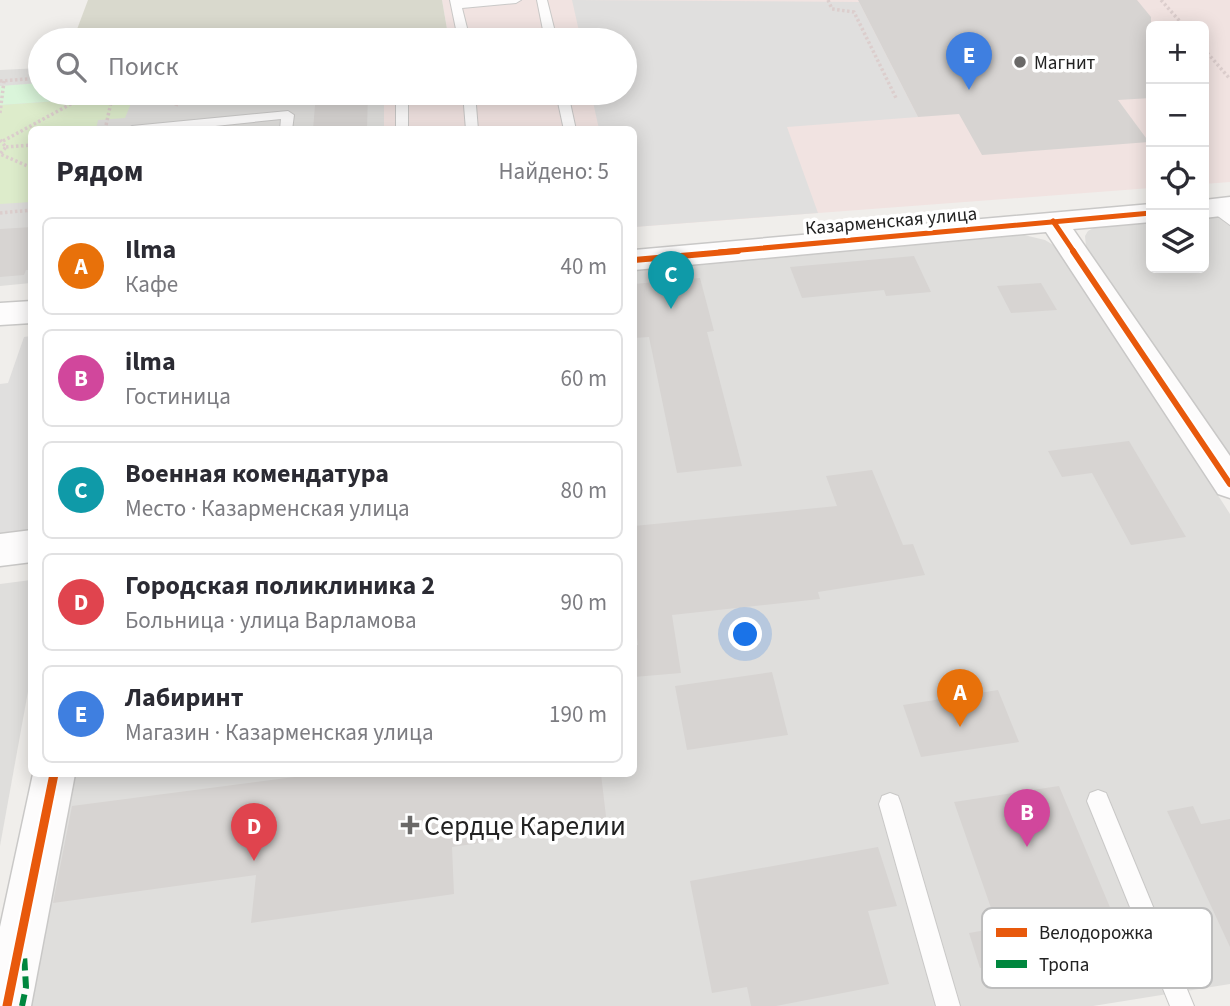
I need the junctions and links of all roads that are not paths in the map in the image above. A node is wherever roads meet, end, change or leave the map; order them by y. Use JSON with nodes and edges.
{"nodes":[{"id":1,"x":516,"y":0,"type":"edge"},
{"id":2,"x":542,"y":0,"type":"edge"},
{"id":3,"x":455,"y":3,"type":"edge"},
{"id":4,"x":461,"y":28,"type":"edge"},
{"id":5,"x":548,"y":28,"type":"edge"},
{"id":6,"x":402,"y":105,"type":"edge"},
{"id":7,"x":470,"y":105,"type":"edge"},
{"id":8,"x":565,"y":105,"type":"edge"},
{"id":9,"x":180,"y":126,"type":"edge"},
{"id":10,"x":287,"y":126,"type":"edge"},
{"id":11,"x":402,"y":126,"type":"edge"},
{"id":12,"x":472,"y":126,"type":"edge"},
{"id":13,"x":569,"y":126,"type":"edge"},
{"id":14,"x":1146,"y":213,"type":"edge"},
{"id":15,"x":1053,"y":221,"type":"junction"},
{"id":16,"x":637,"y":260,"type":"edge"},
{"id":17,"x":28,"y":312,"type":"edge"},
{"id":18,"x":0,"y":314,"type":"edge"},
{"id":19,"x":1230,"y":484,"type":"edge"},
{"id":20,"x":28,"y":546,"type":"edge"},
{"id":21,"x":0,"y":550,"type":"edge"},
{"id":22,"x":53,"y":777,"type":"edge"},
{"id":23,"x":1098,"y":801,"type":"dead end"},
{"id":24,"x":890,"y":804,"type":"dead end"},
{"id":25,"x":1142,"y":908,"type":"edge"},
{"id":26,"x":1175,"y":988,"type":"edge"},
{"id":27,"x":7,"y":1006,"type":"edge"},
{"id":28,"x":948,"y":1006,"type":"edge"},
{"id":29,"x":1182,"y":1006,"type":"edge"}],
"edges":[{"from":1,"to":3,"type":"lane"},
{"from":2,"to":5,"type":"lane"},
{"from":3,"to":4,"type":"lane"},
{"from":6,"to":11,"type":"lane"},
{"from":7,"to":12,"type":"lane"},
{"from":8,"to":13,"type":"lane"},
{"from":9,"to":10,"type":"lane"},
{"from":14,"to":15,"type":"street","name":"Казарменская улица"},
{"from":15,"to":16,"type":"street","name":"Казарменская улица"},
{"from":15,"to":19,"type":"street"},
{"from":17,"to":18,"type":"street"},
{"from":20,"to":21,"type":"street"},
{"from":22,"to":27,"type":"street"},
{"from":23,"to":25,"type":"lane"},
{"from":24,"to":28,"type":"lane"},
{"from":26,"to":29,"type":"lane"}]}
